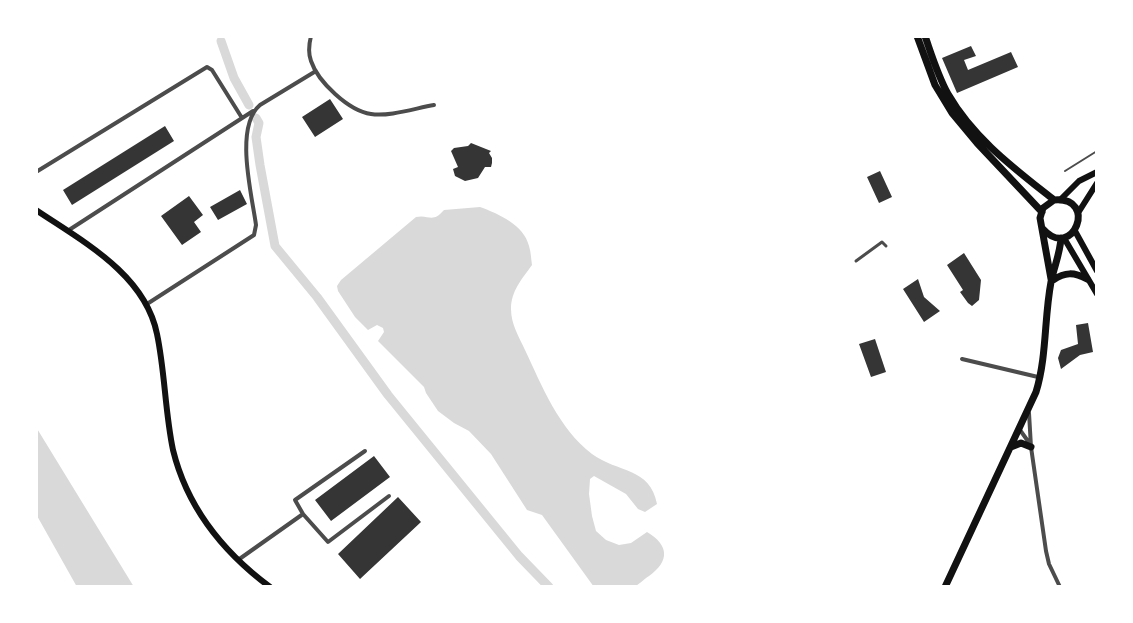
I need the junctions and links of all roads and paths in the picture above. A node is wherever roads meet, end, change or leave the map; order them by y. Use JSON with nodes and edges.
{"nodes":[{"id":1,"x":311,"y":36,"type":"edge"},
{"id":2,"x":917,"y":36,"type":"edge"},
{"id":3,"x":925,"y":36,"type":"edge"},
{"id":4,"x":316,"y":71,"type":"junction"},
{"id":5,"x":434,"y":105,"type":"dead end"},
{"id":6,"x":255,"y":110,"type":"junction"},
{"id":7,"x":242,"y":118,"type":"junction"},
{"id":8,"x":1097,"y":151,"type":"edge"},
{"id":9,"x":1065,"y":171,"type":"dead end"},
{"id":10,"x":36,"y":172,"type":"edge"},
{"id":11,"x":1097,"y":172,"type":"edge"},
{"id":12,"x":1097,"y":183,"type":"edge"},
{"id":13,"x":1057,"y":200,"type":"junction"},
{"id":14,"x":36,"y":210,"type":"edge"},
{"id":15,"x":1042,"y":212,"type":"junction"},
{"id":16,"x":1078,"y":213,"type":"junction"},
{"id":17,"x":1043,"y":229,"type":"junction"},
{"id":18,"x":67,"y":231,"type":"junction"},
{"id":19,"x":1075,"y":231,"type":"junction"},
{"id":20,"x":1062,"y":238,"type":"junction"},
{"id":21,"x":886,"y":246,"type":"dead end"},
{"id":22,"x":856,"y":261,"type":"dead end"},
{"id":23,"x":1097,"y":270,"type":"edge"},
{"id":24,"x":1087,"y":279,"type":"junction"},
{"id":25,"x":1051,"y":282,"type":"junction"},
{"id":26,"x":1097,"y":294,"type":"edge"},
{"id":27,"x":147,"y":304,"type":"junction"},
{"id":28,"x":962,"y":359,"type":"dead end"},
{"id":29,"x":1040,"y":378,"type":"junction"},
{"id":30,"x":1027,"y":423,"type":"junction"},
{"id":31,"x":1020,"y":430,"type":"junction"},
{"id":32,"x":1011,"y":447,"type":"junction"},
{"id":33,"x":1031,"y":447,"type":"junction"},
{"id":34,"x":365,"y":451,"type":"dead end"},
{"id":35,"x":389,"y":496,"type":"dead end"},
{"id":36,"x":303,"y":514,"type":"junction"},
{"id":37,"x":238,"y":560,"type":"junction"},
{"id":38,"x":270,"y":587,"type":"edge"},
{"id":39,"x":945,"y":587,"type":"edge"},
{"id":40,"x":1060,"y":587,"type":"edge"}],
"edges":[{"from":1,"to":4,"type":"street"},
{"from":2,"to":15,"type":"main road"},
{"from":3,"to":13,"type":"main road"},
{"from":4,"to":5,"type":"street"},
{"from":4,"to":6,"type":"street"},
{"from":6,"to":7,"type":"street"},
{"from":6,"to":27,"type":"street"},
{"from":7,"to":10,"type":"street"},
{"from":7,"to":18,"type":"street"},
{"from":8,"to":9,"type":"lane"},
{"from":11,"to":13,"type":"main road"},
{"from":12,"to":16,"type":"main road"},
{"from":13,"to":15,"type":"main road"},
{"from":13,"to":16,"type":"main road"},
{"from":14,"to":18,"type":"main road"},
{"from":15,"to":17,"type":"main road"},
{"from":16,"to":19,"type":"main road"},
{"from":17,"to":20,"type":"main road"},
{"from":17,"to":25,"type":"main road"},
{"from":18,"to":27,"type":"main road"},
{"from":19,"to":20,"type":"main road"},
{"from":19,"to":23,"type":"main road"},
{"from":20,"to":24,"type":"main road"},
{"from":20,"to":25,"type":"main road"},
{"from":21,"to":22,"type":"street"},
{"from":24,"to":25,"type":"main road"},
{"from":24,"to":26,"type":"main road"},
{"from":25,"to":29,"type":"main road"},
{"from":27,"to":37,"type":"main road"},
{"from":28,"to":29,"type":"street"},
{"from":29,"to":30,"type":"main road"},
{"from":30,"to":31,"type":"main road"},
{"from":30,"to":33,"type":"street"},
{"from":31,"to":32,"type":"main road"},
{"from":31,"to":33,"type":"street"},
{"from":32,"to":33,"type":"main road"},
{"from":32,"to":39,"type":"main road"},
{"from":33,"to":40,"type":"street"},
{"from":34,"to":36,"type":"street"},
{"from":35,"to":36,"type":"street"},
{"from":36,"to":37,"type":"street"},
{"from":37,"to":38,"type":"main road"}]}
